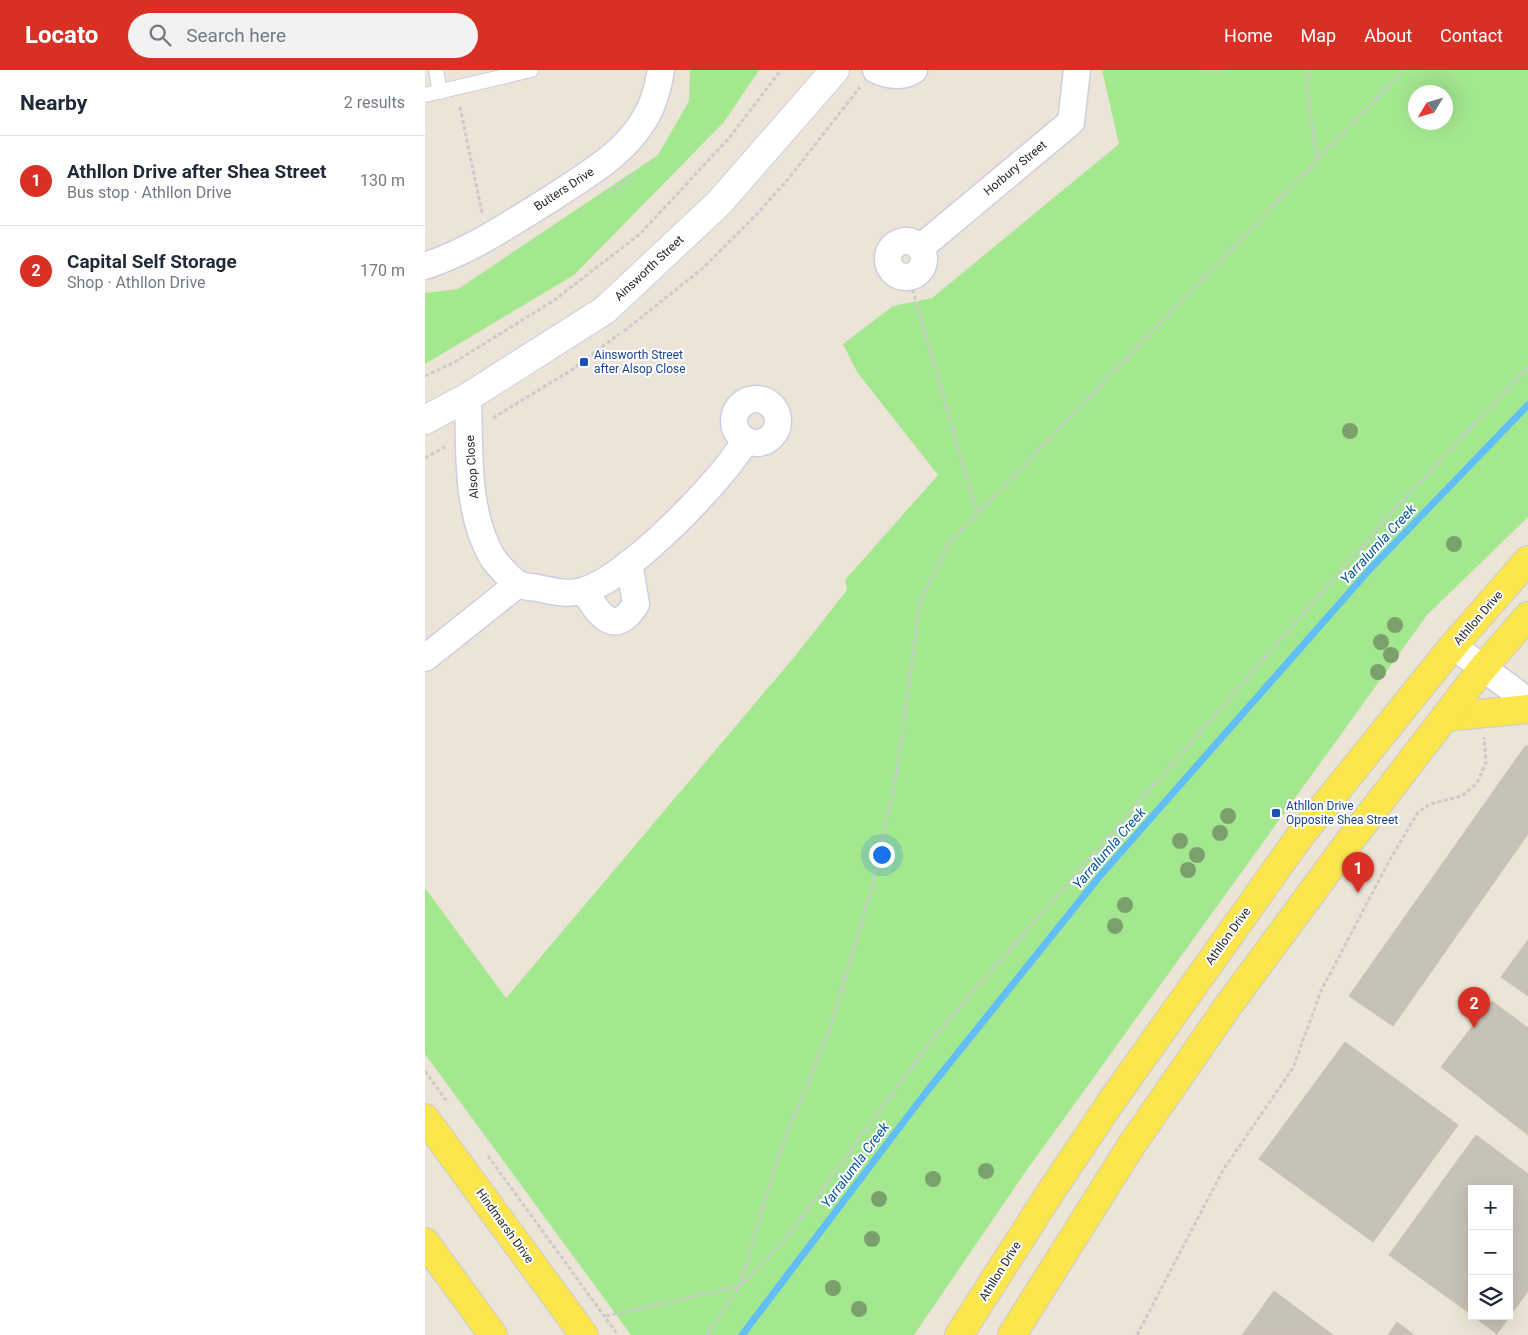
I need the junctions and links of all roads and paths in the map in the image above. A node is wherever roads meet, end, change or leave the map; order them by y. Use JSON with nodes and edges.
{"nodes":[{"id":1,"x":436,"y":70,"type":"edge"},
{"id":2,"x":531,"y":70,"type":"edge"},
{"id":3,"x":661,"y":70,"type":"edge"},
{"id":4,"x":781,"y":70,"type":"edge"},
{"id":5,"x":835,"y":70,"type":"edge"},
{"id":6,"x":876,"y":70,"type":"edge"},
{"id":7,"x":914,"y":70,"type":"edge"},
{"id":8,"x":1077,"y":70,"type":"edge"},
{"id":9,"x":1204,"y":70,"type":"edge"},
{"id":10,"x":1225,"y":70,"type":"edge"},
{"id":11,"x":1308,"y":70,"type":"edge"},
{"id":12,"x":1404,"y":70,"type":"edge"},
{"id":13,"x":456,"y":89,"type":"junction"},
{"id":14,"x":440,"y":92,"type":"junction"},
{"id":15,"x":425,"y":95,"type":"edge"},
{"id":16,"x":1317,"y":161,"type":"junction"},
{"id":17,"x":488,"y":239,"type":"junction"},
{"id":18,"x":425,"y":266,"type":"edge"},
{"id":19,"x":909,"y":277,"type":"joint"},
{"id":20,"x":1528,"y":367,"type":"edge"},
{"id":21,"x":425,"y":376,"type":"edge"},
{"id":22,"x":467,"y":397,"type":"junction"},
{"id":23,"x":425,"y":420,"type":"edge"},
{"id":24,"x":745,"y":441,"type":"dead end"},
{"id":25,"x":977,"y":514,"type":"junction"},
{"id":26,"x":1528,"y":560,"type":"edge"},
{"id":27,"x":629,"y":563,"type":"junction"},
{"id":28,"x":518,"y":584,"type":"junction"},
{"id":29,"x":584,"y":590,"type":"junction"},
{"id":30,"x":1528,"y":616,"type":"edge"},
{"id":31,"x":1453,"y":646,"type":"junction"},
{"id":32,"x":425,"y":658,"type":"edge"},
{"id":33,"x":1482,"y":669,"type":"junction"},
{"id":34,"x":1528,"y":701,"type":"edge"},
{"id":35,"x":1528,"y":709,"type":"edge"},
{"id":36,"x":1446,"y":717,"type":"junction"},
{"id":37,"x":1477,"y":783,"type":"dead end"},
{"id":38,"x":425,"y":1071,"type":"edge"},
{"id":39,"x":454,"y":1111,"type":"dead end"},
{"id":40,"x":425,"y":1118,"type":"edge"},
{"id":41,"x":483,"y":1150,"type":"dead end"},
{"id":42,"x":425,"y":1242,"type":"edge"},
{"id":43,"x":741,"y":1286,"type":"junction"},
{"id":44,"x":606,"y":1316,"type":"junction"},
{"id":45,"x":493,"y":1335,"type":"edge"},
{"id":46,"x":584,"y":1335,"type":"edge"},
{"id":47,"x":618,"y":1335,"type":"edge"},
{"id":48,"x":707,"y":1335,"type":"edge"},
{"id":49,"x":959,"y":1335,"type":"edge"},
{"id":50,"x":1012,"y":1335,"type":"edge"},
{"id":51,"x":1137,"y":1335,"type":"edge"}],
"edges":[{"from":1,"to":14,"type":"lane"},
{"from":2,"to":13,"type":"lane"},
{"from":3,"to":17,"type":"street","name":"Butters Drive"},
{"from":4,"to":21,"type":"path"},
{"from":5,"to":22,"type":"street","name":"Ainsworth Street"},
{"from":6,"to":7,"type":"street"},
{"from":8,"to":19,"type":"street","name":"Horbury Street"},
{"from":9,"to":10,"type":"path"},
{"from":11,"to":16,"type":"path"},
{"from":12,"to":16,"type":"path"},
{"from":13,"to":14,"type":"lane"},
{"from":13,"to":17,"type":"path"},
{"from":14,"to":15,"type":"lane"},
{"from":16,"to":25,"type":"path"},
{"from":17,"to":18,"type":"street","name":"Butters Drive"},
{"from":19,"to":25,"type":"path"},
{"from":20,"to":43,"type":"path"},
{"from":22,"to":23,"type":"street","name":"Ainsworth Street"},
{"from":22,"to":28,"type":"street","name":"Alsop Close"},
{"from":24,"to":27,"type":"street"},
{"from":25,"to":43,"type":"path"},
{"from":26,"to":31,"type":"main road","name":"Athllon Drive"},
{"from":27,"to":29,"type":"street"},
{"from":27,"to":29,"type":"street"},
{"from":28,"to":29,"type":"street"},
{"from":28,"to":32,"type":"street"},
{"from":30,"to":33,"type":"main road"},
{"from":31,"to":33,"type":"street"},
{"from":31,"to":49,"type":"main road","name":"Athllon Drive"},
{"from":33,"to":34,"type":"street"},
{"from":33,"to":36,"type":"main road"},
{"from":35,"to":36,"type":"main road"},
{"from":36,"to":50,"type":"main road"},
{"from":37,"to":51,"type":"path"},
{"from":38,"to":39,"type":"path"},
{"from":40,"to":46,"type":"main road","name":"Hindmarsh Drive"},
{"from":41,"to":44,"type":"path"},
{"from":42,"to":45,"type":"main road"},
{"from":43,"to":44,"type":"path"},
{"from":43,"to":48,"type":"path"},
{"from":44,"to":47,"type":"path"}]}
